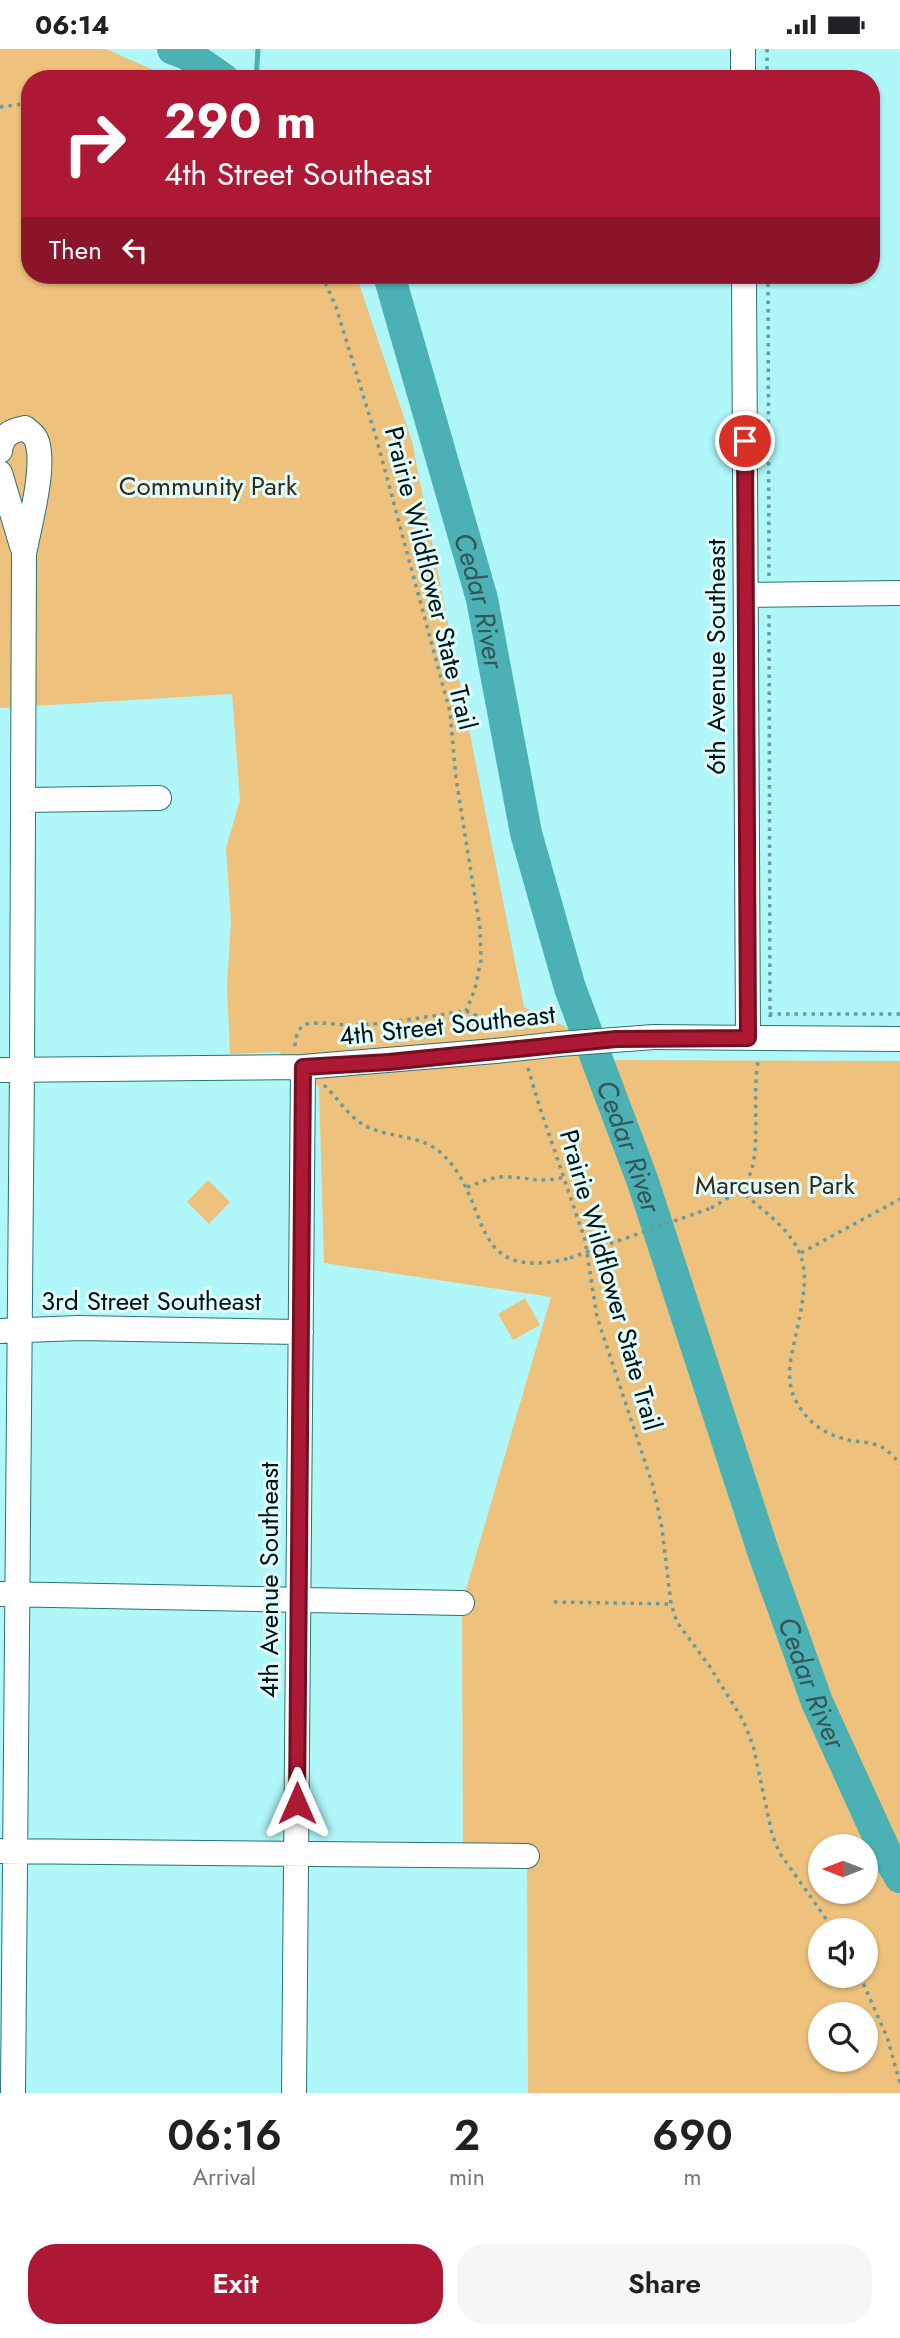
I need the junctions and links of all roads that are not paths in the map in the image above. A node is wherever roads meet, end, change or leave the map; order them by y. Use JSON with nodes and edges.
{"nodes":[{"id":1,"x":743,"y":49,"type":"edge"},
{"id":2,"x":743,"y":70,"type":"edge"},
{"id":3,"x":744,"y":284,"type":"edge"},
{"id":4,"x":0,"y":451,"type":"edge"},
{"id":5,"x":0,"y":473,"type":"edge"},
{"id":6,"x":24,"y":554,"type":"junction"},
{"id":7,"x":900,"y":593,"type":"edge"},
{"id":8,"x":757,"y":595,"type":"junction"},
{"id":9,"x":159,"y":798,"type":"dead end"},
{"id":10,"x":24,"y":800,"type":"junction"},
{"id":11,"x":756,"y":1038,"type":"junction"},
{"id":12,"x":900,"y":1039,"type":"edge"},
{"id":13,"x":303,"y":1067,"type":"junction"},
{"id":14,"x":11,"y":1070,"type":"edge"},
{"id":15,"x":10,"y":1331,"type":"edge"},
{"id":16,"x":301,"y":1332,"type":"junction"},
{"id":17,"x":9,"y":1594,"type":"edge"},
{"id":18,"x":298,"y":1599,"type":"junction"},
{"id":19,"x":462,"y":1604,"type":"dead end"},
{"id":20,"x":7,"y":1851,"type":"edge"},
{"id":21,"x":297,"y":1854,"type":"junction"},
{"id":22,"x":527,"y":1856,"type":"dead end"},
{"id":23,"x":13,"y":2093,"type":"edge"},
{"id":24,"x":294,"y":2093,"type":"edge"}],
"edges":[{"from":1,"to":2,"type":"street"},
{"from":3,"to":8,"type":"street","name":"6th Avenue Southeast"},
{"from":4,"to":6,"type":"street"},
{"from":5,"to":6,"type":"street"},
{"from":6,"to":10,"type":"street"},
{"from":7,"to":8,"type":"street"},
{"from":8,"to":11,"type":"street","name":"6th Avenue Southeast"},
{"from":9,"to":10,"type":"street"},
{"from":10,"to":14,"type":"street"},
{"from":11,"to":12,"type":"street","name":"4th Street Southeast"},
{"from":11,"to":13,"type":"street","name":"4th Street Southeast","bridge":true},
{"from":13,"to":14,"type":"street","name":"4th Street Southeast"},
{"from":13,"to":16,"type":"street","name":"4th Avenue Southeast"},
{"from":14,"to":15,"type":"street"},
{"from":15,"to":16,"type":"street","name":"3rd Street Southeast"},
{"from":15,"to":17,"type":"street"},
{"from":16,"to":18,"type":"street","name":"4th Avenue Southeast"},
{"from":17,"to":18,"type":"street"},
{"from":17,"to":20,"type":"street"},
{"from":18,"to":19,"type":"street"},
{"from":18,"to":21,"type":"street","name":"4th Avenue Southeast"},
{"from":20,"to":21,"type":"street"},
{"from":20,"to":23,"type":"street"},
{"from":21,"to":22,"type":"street"},
{"from":21,"to":24,"type":"street","name":"4th Avenue Southeast"}]}
